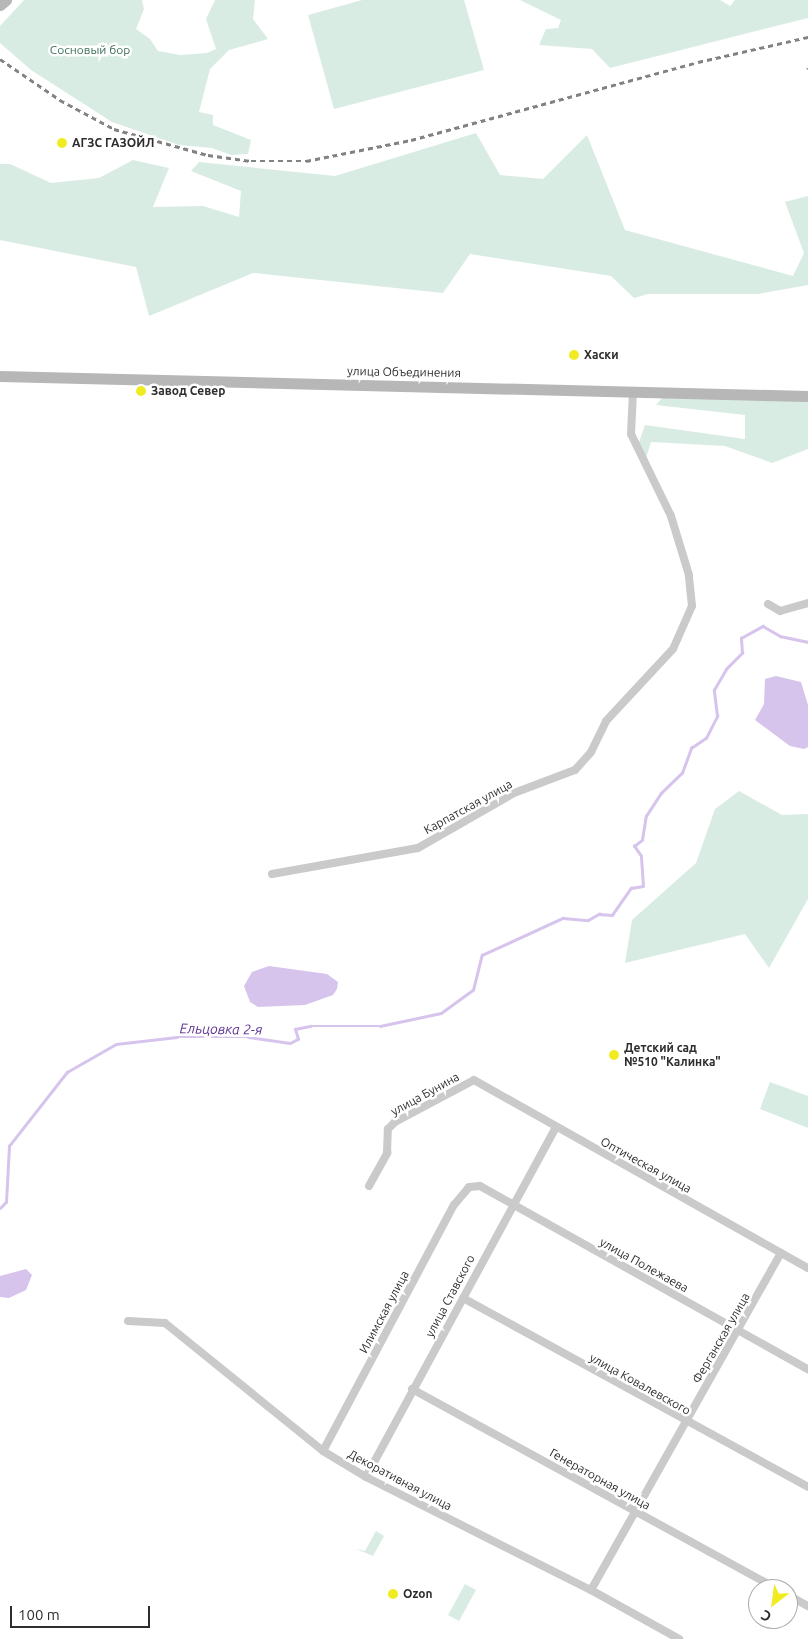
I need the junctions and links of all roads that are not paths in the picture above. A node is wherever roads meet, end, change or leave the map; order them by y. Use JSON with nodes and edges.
{"nodes":[{"id":1,"x":6,"y":0,"type":"edge"},
{"id":2,"x":0,"y":6,"type":"edge"},
{"id":3,"x":0,"y":376,"type":"edge"},
{"id":4,"x":633,"y":392,"type":"junction"},
{"id":5,"x":808,"y":396,"type":"edge"},
{"id":6,"x":808,"y":603,"type":"edge"},
{"id":7,"x":768,"y":604,"type":"dead end"},
{"id":8,"x":272,"y":874,"type":"dead end"},
{"id":9,"x":474,"y":1080,"type":"joint"},
{"id":10,"x":556,"y":1127,"type":"junction"},
{"id":11,"x":369,"y":1186,"type":"dead end"},
{"id":12,"x":469,"y":1186,"type":"joint"},
{"id":13,"x":512,"y":1205,"type":"junction"},
{"id":14,"x":781,"y":1253,"type":"junction"},
{"id":15,"x":808,"y":1268,"type":"edge"},
{"id":16,"x":463,"y":1298,"type":"junction"},
{"id":17,"x":128,"y":1321,"type":"dead end"},
{"id":18,"x":739,"y":1331,"type":"junction"},
{"id":19,"x":808,"y":1369,"type":"edge"},
{"id":20,"x":412,"y":1389,"type":"junction"},
{"id":21,"x":685,"y":1422,"type":"junction"},
{"id":22,"x":323,"y":1451,"type":"junction"},
{"id":23,"x":366,"y":1477,"type":"junction"},
{"id":24,"x":808,"y":1487,"type":"edge"},
{"id":25,"x":634,"y":1511,"type":"junction"},
{"id":26,"x":759,"y":1579,"type":"edge"},
{"id":27,"x":591,"y":1590,"type":"junction"},
{"id":28,"x":679,"y":1639,"type":"edge"}],
"edges":[{"from":1,"to":2,"type":"main road"},
{"from":3,"to":4,"type":"main road","name":"улица Объединения"},
{"from":4,"to":5,"type":"main road","name":"улица Объединения"},
{"from":4,"to":8,"type":"street","name":"Карпатская улица"},
{"from":6,"to":7,"type":"street"},
{"from":9,"to":10,"type":"street","name":"Оптическая улица"},
{"from":9,"to":11,"type":"street","name":"улица Бунина"},
{"from":10,"to":13,"type":"street","name":"улица Ставского"},
{"from":10,"to":14,"type":"street","name":"Оптическая улица"},
{"from":12,"to":13,"type":"street","name":"улица Полежаева"},
{"from":12,"to":22,"type":"street","name":"Илимская улица"},
{"from":13,"to":16,"type":"street","name":"улица Ставского"},
{"from":13,"to":18,"type":"street","name":"улица Полежаева"},
{"from":14,"to":15,"type":"street","name":"Оптическая улица"},
{"from":14,"to":18,"type":"street","name":"Ферганская улица"},
{"from":16,"to":20,"type":"street","name":"улица Ставского"},
{"from":16,"to":21,"type":"street","name":"улица Ковалевского"},
{"from":17,"to":22,"type":"street","name":"Декоративная улица"},
{"from":18,"to":19,"type":"street","name":"улица Полежаева"},
{"from":18,"to":21,"type":"street","name":"Ферганская улица"},
{"from":20,"to":23,"type":"street","name":"улица Ставского"},
{"from":20,"to":25,"type":"street","name":"Генераторная улица"},
{"from":21,"to":24,"type":"street","name":"улица Ковалевского"},
{"from":21,"to":25,"type":"street","name":"Ферганская улица"},
{"from":22,"to":23,"type":"street","name":"Декоративная улица"},
{"from":23,"to":27,"type":"street","name":"Декоративная улица"},
{"from":25,"to":26,"type":"street","name":"Генераторная улица"},
{"from":25,"to":27,"type":"street","name":"Ферганская улица"},
{"from":27,"to":28,"type":"street","name":"Декоративная улица"}]}
